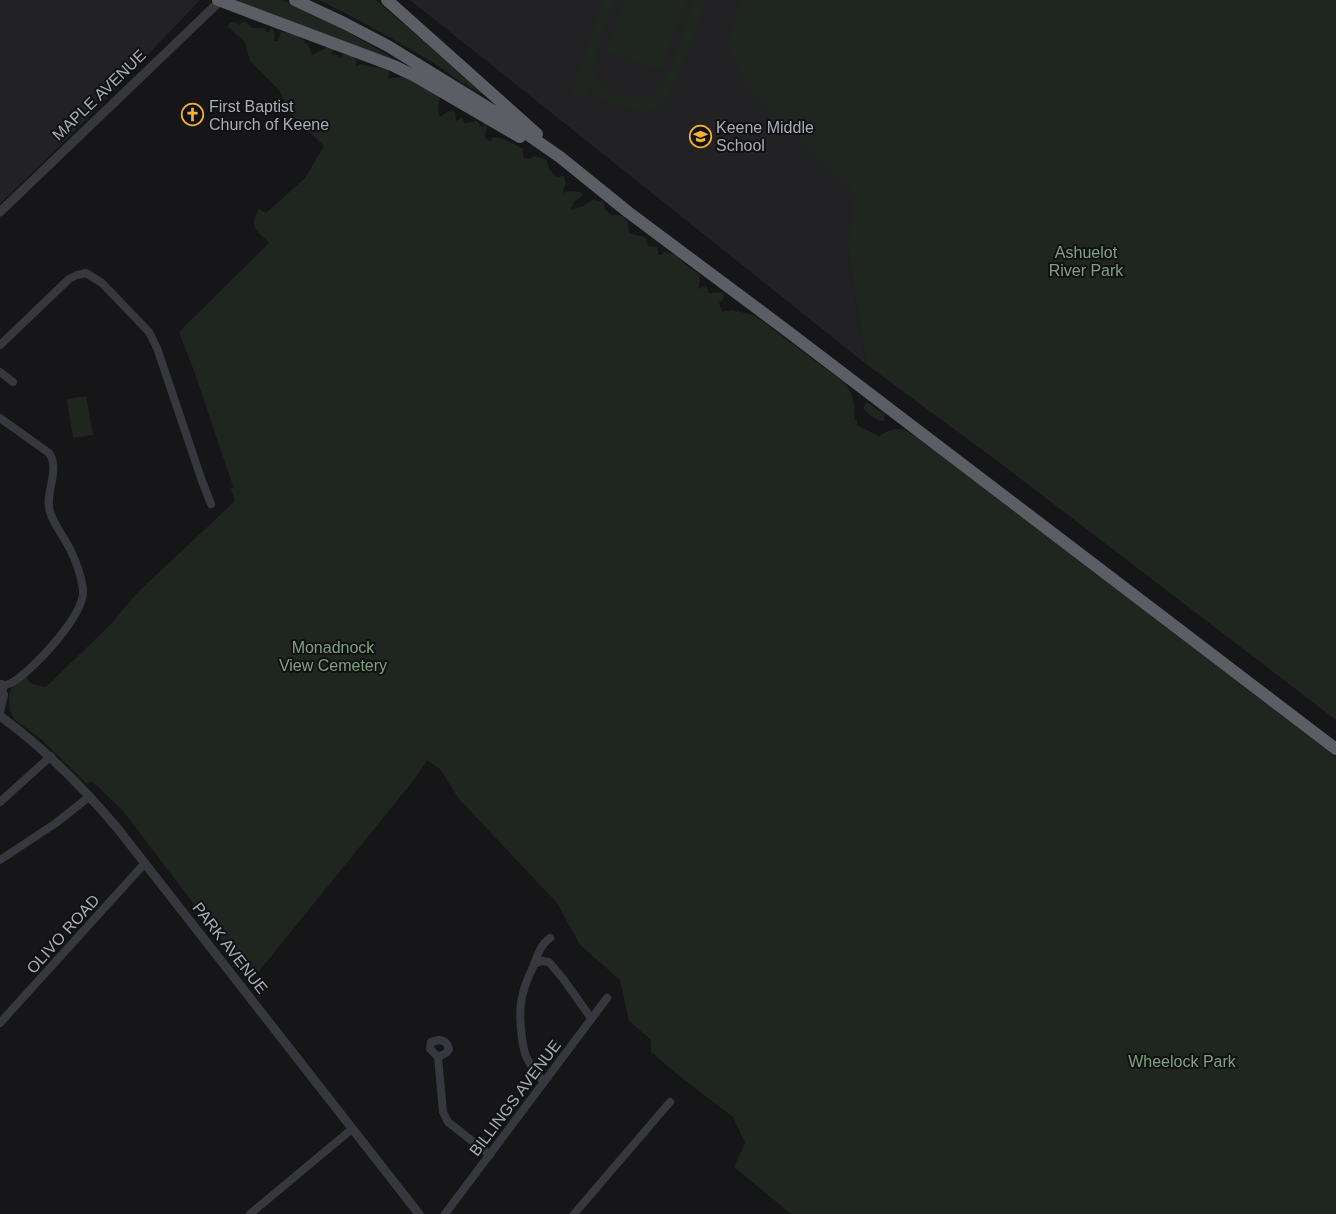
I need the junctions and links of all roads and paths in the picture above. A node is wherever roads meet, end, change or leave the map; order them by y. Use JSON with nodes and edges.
{"nodes":[{"id":1,"x":219,"y":0,"type":"edge"},
{"id":2,"x":295,"y":0,"type":"edge"},
{"id":3,"x":387,"y":0,"type":"edge"},
{"id":4,"x":560,"y":156,"type":"junction"},
{"id":5,"x":0,"y":212,"type":"edge"},
{"id":6,"x":0,"y":345,"type":"edge"},
{"id":7,"x":0,"y":372,"type":"edge"},
{"id":8,"x":14,"y":382,"type":"dead end"},
{"id":9,"x":0,"y":418,"type":"edge"},
{"id":10,"x":212,"y":504,"type":"dead end"},
{"id":11,"x":1,"y":684,"type":"edge"},
{"id":12,"x":0,"y":714,"type":"edge"},
{"id":13,"x":1336,"y":749,"type":"edge"},
{"id":14,"x":51,"y":756,"type":"junction"},
{"id":15,"x":90,"y":796,"type":"junction"},
{"id":16,"x":0,"y":802,"type":"edge"},
{"id":17,"x":0,"y":860,"type":"edge"},
{"id":18,"x":145,"y":863,"type":"junction"},
{"id":19,"x":550,"y":938,"type":"dead end"},
{"id":20,"x":534,"y":964,"type":"junction"},
{"id":21,"x":606,"y":998,"type":"dead end"},
{"id":22,"x":591,"y":1018,"type":"junction"},
{"id":23,"x":0,"y":1023,"type":"edge"},
{"id":24,"x":438,"y":1056,"type":"dead end"},
{"id":25,"x":544,"y":1082,"type":"junction"},
{"id":26,"x":670,"y":1102,"type":"dead end"},
{"id":27,"x":352,"y":1129,"type":"junction"},
{"id":28,"x":490,"y":1155,"type":"junction"},
{"id":29,"x":250,"y":1214,"type":"edge"},
{"id":30,"x":419,"y":1214,"type":"edge"},
{"id":31,"x":446,"y":1214,"type":"edge"},
{"id":32,"x":574,"y":1214,"type":"edge"}],
"edges":[{"from":1,"to":4,"type":"highway"},
{"from":1,"to":5,"type":"street","name":"MAPLE AVENUE"},
{"from":2,"to":4,"type":"highway"},
{"from":3,"to":4,"type":"highway"},
{"from":4,"to":13,"type":"highway"},
{"from":6,"to":10,"type":"street"},
{"from":7,"to":8,"type":"street"},
{"from":9,"to":11,"type":"street"},
{"from":11,"to":12,"type":"street","name":"PARK AVENUE"},
{"from":12,"to":14,"type":"street","name":"PARK AVENUE"},
{"from":14,"to":15,"type":"street","name":"PARK AVENUE"},
{"from":14,"to":16,"type":"street"},
{"from":15,"to":17,"type":"street"},
{"from":15,"to":18,"type":"street","name":"PARK AVENUE"},
{"from":18,"to":23,"type":"street","name":"OLIVO ROAD"},
{"from":18,"to":27,"type":"street","name":"PARK AVENUE"},
{"from":19,"to":20,"type":"street"},
{"from":20,"to":22,"type":"street"},
{"from":20,"to":25,"type":"street"},
{"from":21,"to":22,"type":"street","name":"BILLINGS AVENUE"},
{"from":22,"to":25,"type":"street","name":"BILLINGS AVENUE"},
{"from":24,"to":28,"type":"street"},
{"from":25,"to":28,"type":"street","name":"BILLINGS AVENUE"},
{"from":26,"to":32,"type":"street"},
{"from":27,"to":29,"type":"street"},
{"from":27,"to":30,"type":"street","name":"PARK AVENUE"},
{"from":28,"to":31,"type":"street","name":"BILLINGS AVENUE"}]}
